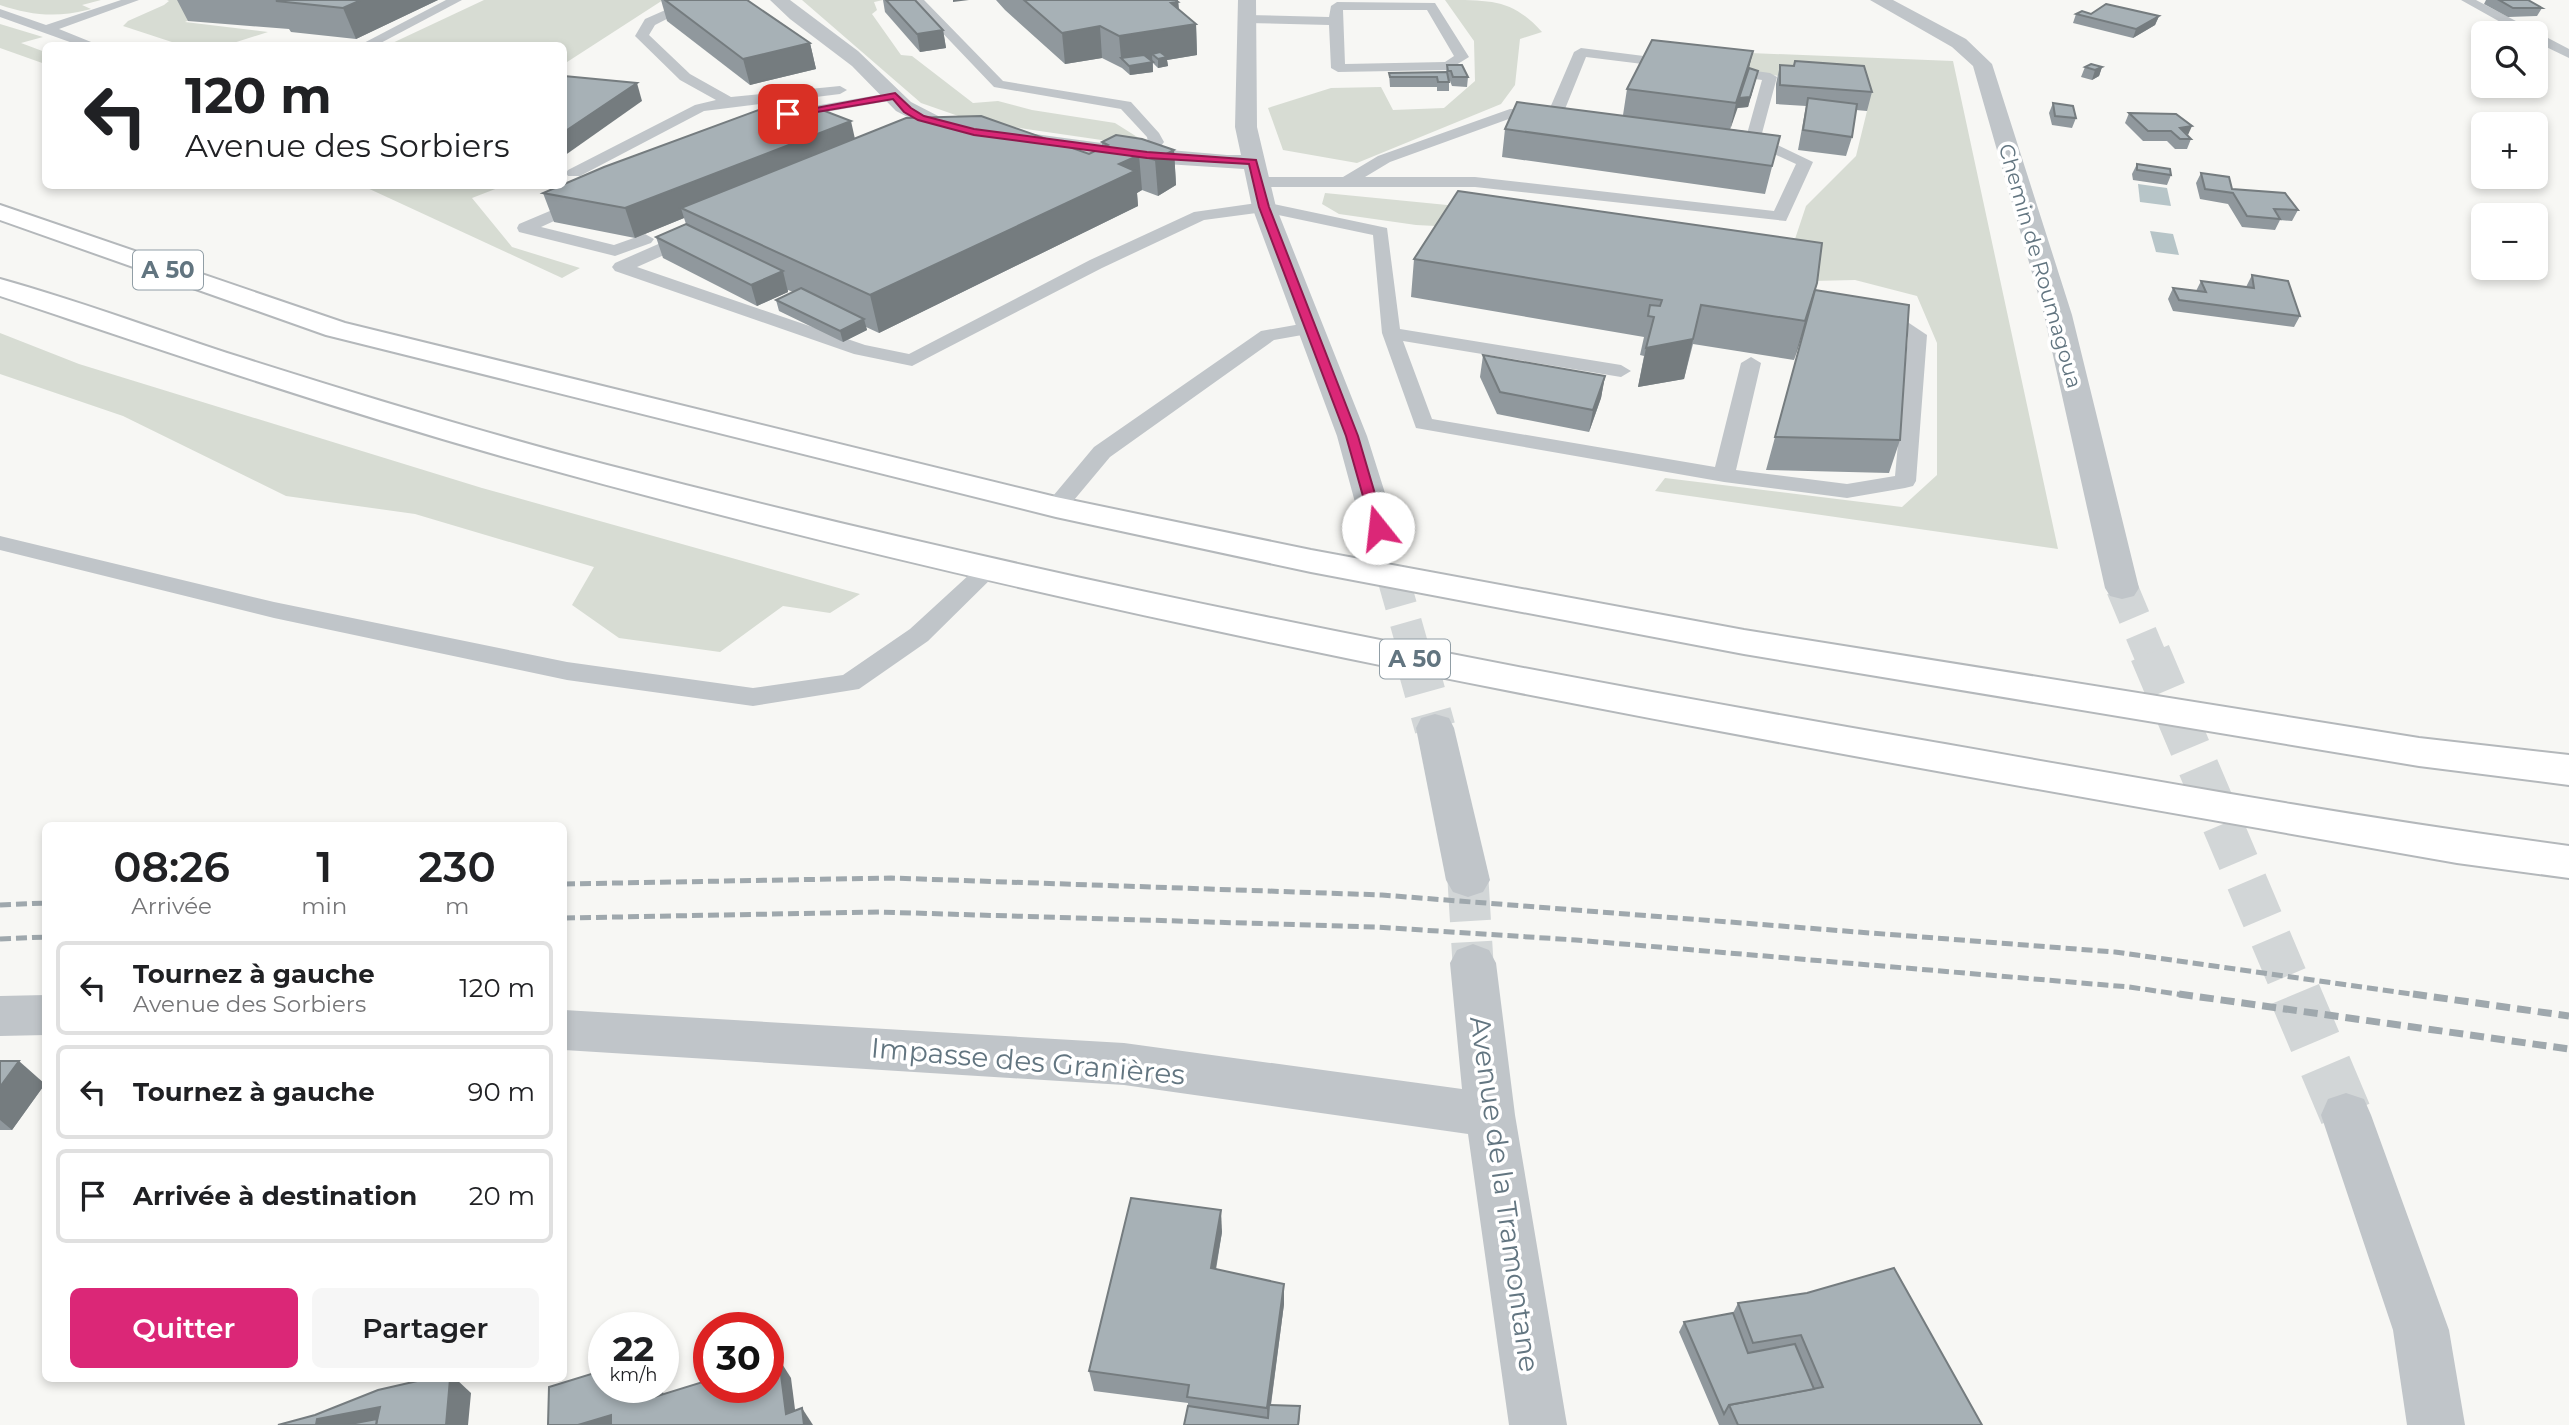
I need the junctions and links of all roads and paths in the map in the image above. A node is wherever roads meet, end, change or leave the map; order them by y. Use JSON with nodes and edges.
{"nodes":[{"id":1,"x":133,"y":0,"type":"edge"},
{"id":2,"x":456,"y":0,"type":"edge"},
{"id":3,"x":779,"y":0,"type":"edge"},
{"id":4,"x":917,"y":0,"type":"edge"},
{"id":5,"x":1879,"y":0,"type":"edge"},
{"id":6,"x":2467,"y":0,"type":"edge"},
{"id":7,"x":694,"y":2,"type":"edge"},
{"id":8,"x":1247,"y":9,"type":"edge"},
{"id":9,"x":0,"y":13,"type":"edge"},
{"id":10,"x":1335,"y":21,"type":"junction"},
{"id":11,"x":2506,"y":21,"type":"edge"},
{"id":12,"x":46,"y":29,"type":"junction"},
{"id":13,"x":83,"y":42,"type":"edge"},
{"id":14,"x":372,"y":42,"type":"edge"},
{"id":15,"x":2548,"y":43,"type":"edge"},
{"id":16,"x":2569,"y":54,"type":"edge"},
{"id":17,"x":874,"y":88,"type":"junction"},
{"id":18,"x":729,"y":103,"type":"junction"},
{"id":19,"x":1556,"y":112,"type":"junction"},
{"id":20,"x":1595,"y":117,"type":"edge"},
{"id":21,"x":765,"y":120,"type":"edge"},
{"id":22,"x":1727,"y":135,"type":"edge"},
{"id":23,"x":1753,"y":139,"type":"junction"},
{"id":24,"x":1147,"y":155,"type":"junction"},
{"id":25,"x":574,"y":173,"type":"dead end"},
{"id":26,"x":1348,"y":181,"type":"junction"},
{"id":27,"x":1259,"y":184,"type":"junction"},
{"id":28,"x":600,"y":192,"type":"edge"},
{"id":29,"x":0,"y":212,"type":"edge"},
{"id":30,"x":698,"y":225,"type":"joint"},
{"id":31,"x":0,"y":287,"type":"edge"},
{"id":32,"x":1855,"y":306,"type":"edge"},
{"id":33,"x":1312,"y":328,"type":"junction"},
{"id":34,"x":1391,"y":333,"type":"junction"},
{"id":35,"x":1751,"y":363,"type":"dead end"},
{"id":36,"x":1621,"y":371,"type":"dead end"},
{"id":37,"x":1724,"y":475,"type":"junction"},
{"id":38,"x":1056,"y":507,"type":"junction"},
{"id":39,"x":1378,"y":528,"type":"tunnel mouth"},
{"id":40,"x":0,"y":543,"type":"edge"},
{"id":41,"x":990,"y":568,"type":"junction"},
{"id":42,"x":2122,"y":588,"type":"tunnel mouth"},
{"id":43,"x":1435,"y":728,"type":"tunnel mouth"},
{"id":44,"x":2569,"y":770,"type":"edge"},
{"id":45,"x":2569,"y":862,"type":"edge"},
{"id":46,"x":1468,"y":880,"type":"tunnel mouth"},
{"id":47,"x":1473,"y":963,"type":"tunnel mouth"},
{"id":48,"x":42,"y":1015,"type":"edge"},
{"id":49,"x":0,"y":1016,"type":"edge"},
{"id":50,"x":567,"y":1030,"type":"edge"},
{"id":51,"x":1490,"y":1115,"type":"junction"},
{"id":52,"x":2346,"y":1115,"type":"tunnel mouth"},
{"id":53,"x":1538,"y":1425,"type":"edge"},
{"id":54,"x":2435,"y":1425,"type":"edge"}],
"edges":[{"from":1,"to":12,"type":"lane"},
{"from":2,"to":14,"type":"lane"},
{"from":3,"to":17,"type":"street"},
{"from":4,"to":24,"type":"lane"},
{"from":5,"to":42,"type":"street","name":"Chemin de Roumagoua"},
{"from":6,"to":11,"type":"lane"},
{"from":7,"to":18,"type":"lane"},
{"from":8,"to":10,"type":"lane"},
{"from":8,"to":27,"type":"street"},
{"from":9,"to":12,"type":"lane"},
{"from":10,"to":10,"type":"lane"},
{"from":12,"to":13,"type":"lane"},
{"from":15,"to":16,"type":"lane"},
{"from":17,"to":18,"type":"lane"},
{"from":17,"to":21,"type":"lane"},
{"from":17,"to":24,"type":"street"},
{"from":18,"to":25,"type":"lane"},
{"from":19,"to":20,"type":"lane"},
{"from":19,"to":23,"type":"lane"},
{"from":19,"to":26,"type":"lane"},
{"from":22,"to":23,"type":"lane"},
{"from":23,"to":26,"type":"lane"},
{"from":24,"to":27,"type":"street"},
{"from":26,"to":27,"type":"lane"},
{"from":27,"to":30,"type":"lane"},
{"from":27,"to":33,"type":"street"},
{"from":27,"to":34,"type":"lane"},
{"from":28,"to":30,"type":"lane"},
{"from":29,"to":38,"type":"highway","number":"A 50"},
{"from":31,"to":41,"type":"highway","number":"A 50"},
{"from":32,"to":37,"type":"lane"},
{"from":33,"to":38,"type":"lane"},
{"from":33,"to":39,"type":"street"},
{"from":34,"to":36,"type":"lane"},
{"from":34,"to":37,"type":"lane"},
{"from":35,"to":37,"type":"lane"},
{"from":38,"to":44,"type":"highway","number":"A 50"},
{"from":40,"to":41,"type":"lane"},
{"from":41,"to":45,"type":"highway","number":"A 50"},
{"from":43,"to":46,"type":"street"},
{"from":47,"to":51,"type":"street","name":"Avenue de la Tramontane"},
{"from":48,"to":49,"type":"street"},
{"from":50,"to":51,"type":"street","name":"Impasse des Granières"},
{"from":51,"to":53,"type":"street","name":"Avenue de la Tramontane"},
{"from":52,"to":54,"type":"street"}]}
